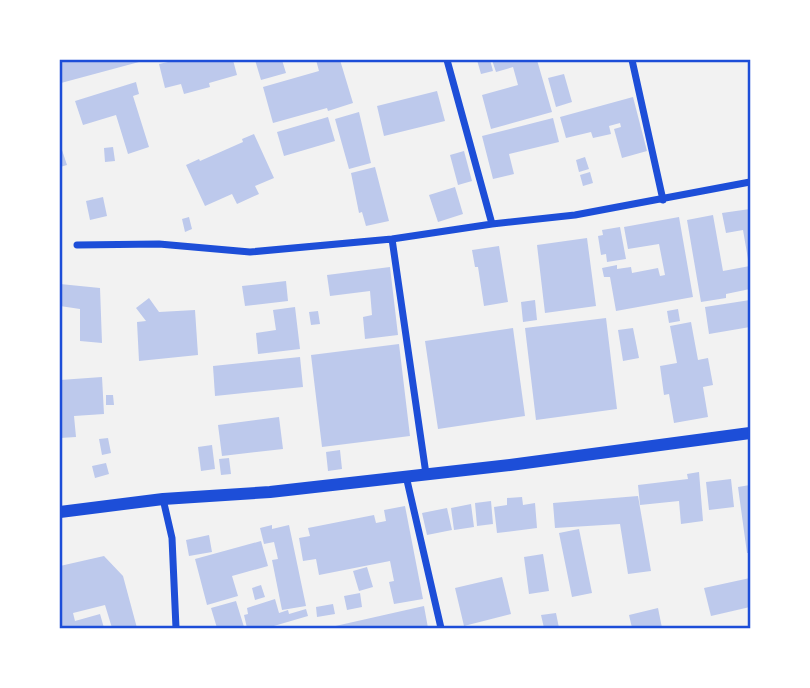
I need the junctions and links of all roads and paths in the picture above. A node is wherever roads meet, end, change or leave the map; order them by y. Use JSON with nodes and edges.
{"nodes":[{"id":1,"x":447,"y":60,"type":"edge"},
{"id":2,"x":632,"y":60,"type":"edge"},
{"id":3,"x":751,"y":182,"type":"edge"},
{"id":4,"x":663,"y":200,"type":"junction"},
{"id":5,"x":492,"y":224,"type":"junction"},
{"id":6,"x":392,"y":239,"type":"junction"},
{"id":7,"x":77,"y":245,"type":"dead end"},
{"id":8,"x":751,"y":433,"type":"edge"},
{"id":9,"x":426,"y":474,"type":"junction"},
{"id":10,"x":406,"y":477,"type":"junction"},
{"id":11,"x":163,"y":499,"type":"junction"},
{"id":12,"x":60,"y":512,"type":"edge"},
{"id":13,"x":176,"y":628,"type":"edge"},
{"id":14,"x":441,"y":628,"type":"edge"}],
"edges":[{"from":1,"to":5,"type":"street"},
{"from":2,"to":4,"type":"street"},
{"from":3,"to":4,"type":"street"},
{"from":4,"to":5,"type":"street"},
{"from":5,"to":6,"type":"street"},
{"from":6,"to":7,"type":"street"},
{"from":6,"to":9,"type":"street"},
{"from":8,"to":9,"type":"street"},
{"from":9,"to":10,"type":"street"},
{"from":10,"to":11,"type":"street"},
{"from":10,"to":14,"type":"street"},
{"from":11,"to":12,"type":"street"},
{"from":11,"to":13,"type":"street"}]}
